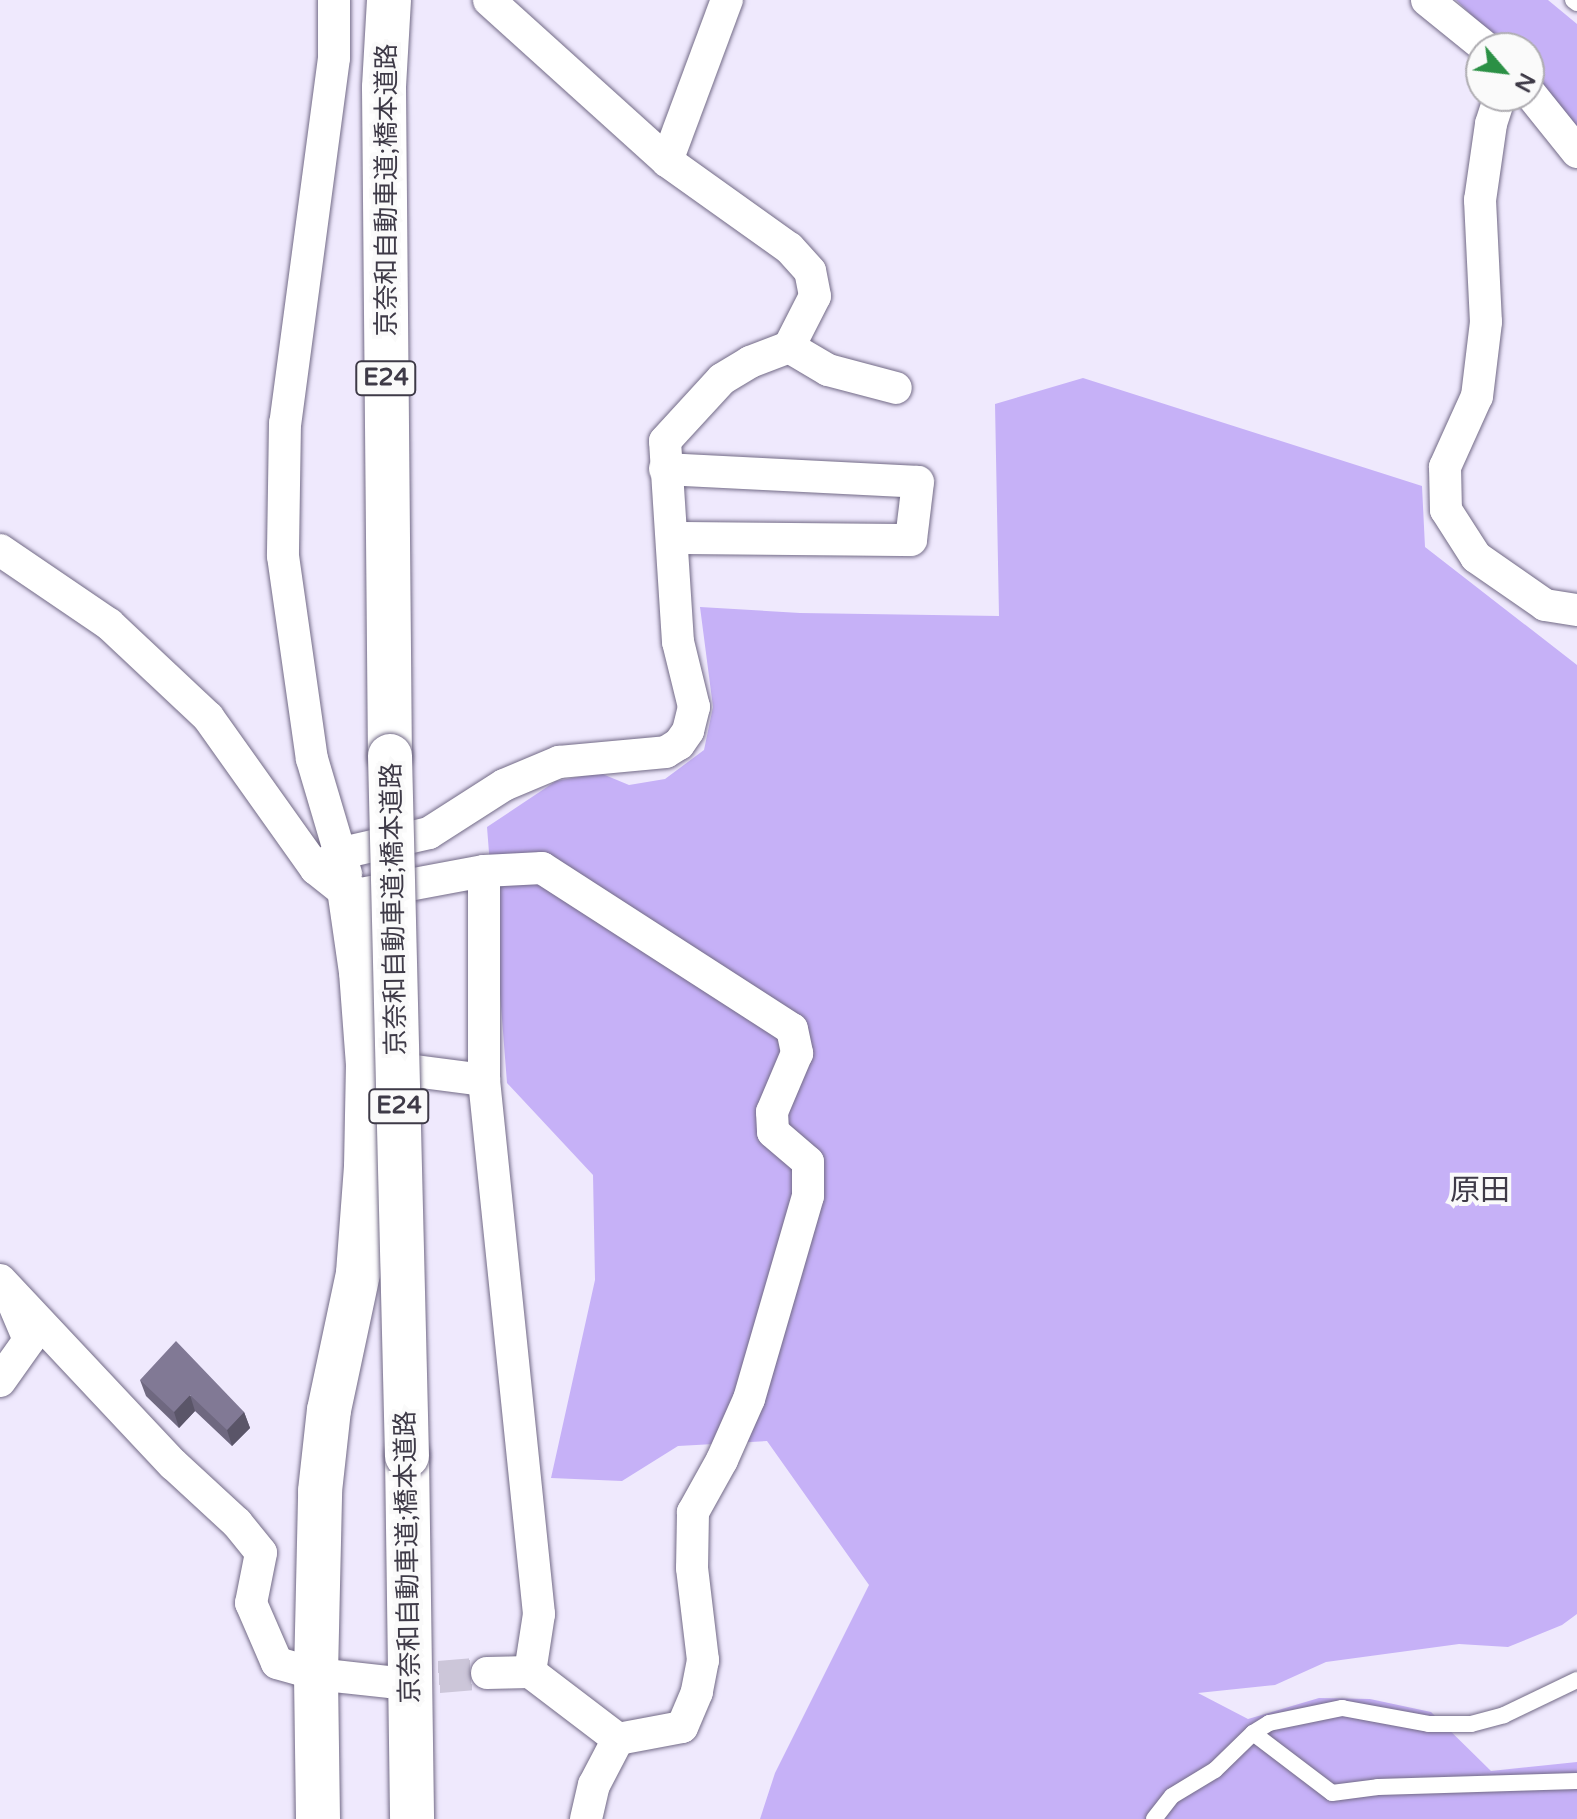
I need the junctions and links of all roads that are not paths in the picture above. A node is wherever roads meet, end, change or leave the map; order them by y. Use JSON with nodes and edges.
{"nodes":[{"id":1,"x":334,"y":0,"type":"edge"},
{"id":2,"x":389,"y":0,"type":"edge"},
{"id":3,"x":489,"y":0,"type":"edge"},
{"id":4,"x":727,"y":0,"type":"edge"},
{"id":5,"x":1427,"y":0,"type":"edge"},
{"id":6,"x":1466,"y":32,"type":"edge"},
{"id":7,"x":1495,"y":112,"type":"edge"},
{"id":8,"x":1545,"y":112,"type":"edge"},
{"id":9,"x":1577,"y":152,"type":"edge"},
{"id":10,"x":667,"y":161,"type":"junction"},
{"id":11,"x":789,"y":347,"type":"junction"},
{"id":12,"x":896,"y":388,"type":"dead end"},
{"id":13,"x":665,"y":469,"type":"junction"},
{"id":14,"x":672,"y":538,"type":"junction"},
{"id":15,"x":0,"y":550,"type":"edge"},
{"id":16,"x":1577,"y":610,"type":"edge"},
{"id":17,"x":329,"y":861,"type":"junction"},
{"id":18,"x":484,"y":871,"type":"junction"},
{"id":19,"x":350,"y":896,"type":"junction"},
{"id":20,"x":368,"y":1065,"type":"junction"},
{"id":21,"x":484,"y":1080,"type":"junction"},
{"id":22,"x":4,"y":1285,"type":"edge"},
{"id":23,"x":0,"y":1381,"type":"edge"},
{"id":24,"x":530,"y":1672,"type":"junction"},
{"id":25,"x":487,"y":1673,"type":"tunnel mouth"},
{"id":26,"x":316,"y":1674,"type":"junction"},
{"id":27,"x":1577,"y":1680,"type":"edge"},
{"id":28,"x":388,"y":1682,"type":"tunnel mouth"},
{"id":29,"x":1253,"y":1733,"type":"junction"},
{"id":30,"x":618,"y":1739,"type":"junction"},
{"id":31,"x":1577,"y":1781,"type":"edge"},
{"id":32,"x":318,"y":1819,"type":"edge"},
{"id":33,"x":412,"y":1819,"type":"edge"},
{"id":34,"x":586,"y":1819,"type":"edge"},
{"id":35,"x":1154,"y":1819,"type":"edge"}],
"edges":[{"from":1,"to":17,"type":"street"},
{"from":2,"to":33,"type":"main road","name":"京奈和自動車道;橋本道路","number":"E24","bridge":true},
{"from":3,"to":10,"type":"street"},
{"from":4,"to":10,"type":"street"},
{"from":5,"to":6,"type":"street"},
{"from":7,"to":16,"type":"street"},
{"from":8,"to":9,"type":"street"},
{"from":10,"to":11,"type":"street"},
{"from":11,"to":12,"type":"street"},
{"from":11,"to":13,"type":"street"},
{"from":13,"to":14,"type":"street"},
{"from":13,"to":14,"type":"street"},
{"from":14,"to":17,"type":"street"},
{"from":15,"to":17,"type":"street"},
{"from":17,"to":19,"type":"street"},
{"from":18,"to":19,"type":"street"},
{"from":18,"to":21,"type":"street"},
{"from":18,"to":30,"type":"street"},
{"from":19,"to":20,"type":"main road"},
{"from":20,"to":21,"type":"street"},
{"from":20,"to":26,"type":"main road"},
{"from":21,"to":24,"type":"street"},
{"from":22,"to":23,"type":"street"},
{"from":22,"to":26,"type":"street"},
{"from":24,"to":25,"type":"street"},
{"from":24,"to":30,"type":"street"},
{"from":26,"to":28,"type":"street"},
{"from":26,"to":32,"type":"main road"},
{"from":27,"to":29,"type":"lane"},
{"from":29,"to":31,"type":"lane"},
{"from":29,"to":35,"type":"lane"},
{"from":30,"to":34,"type":"street"}]}
